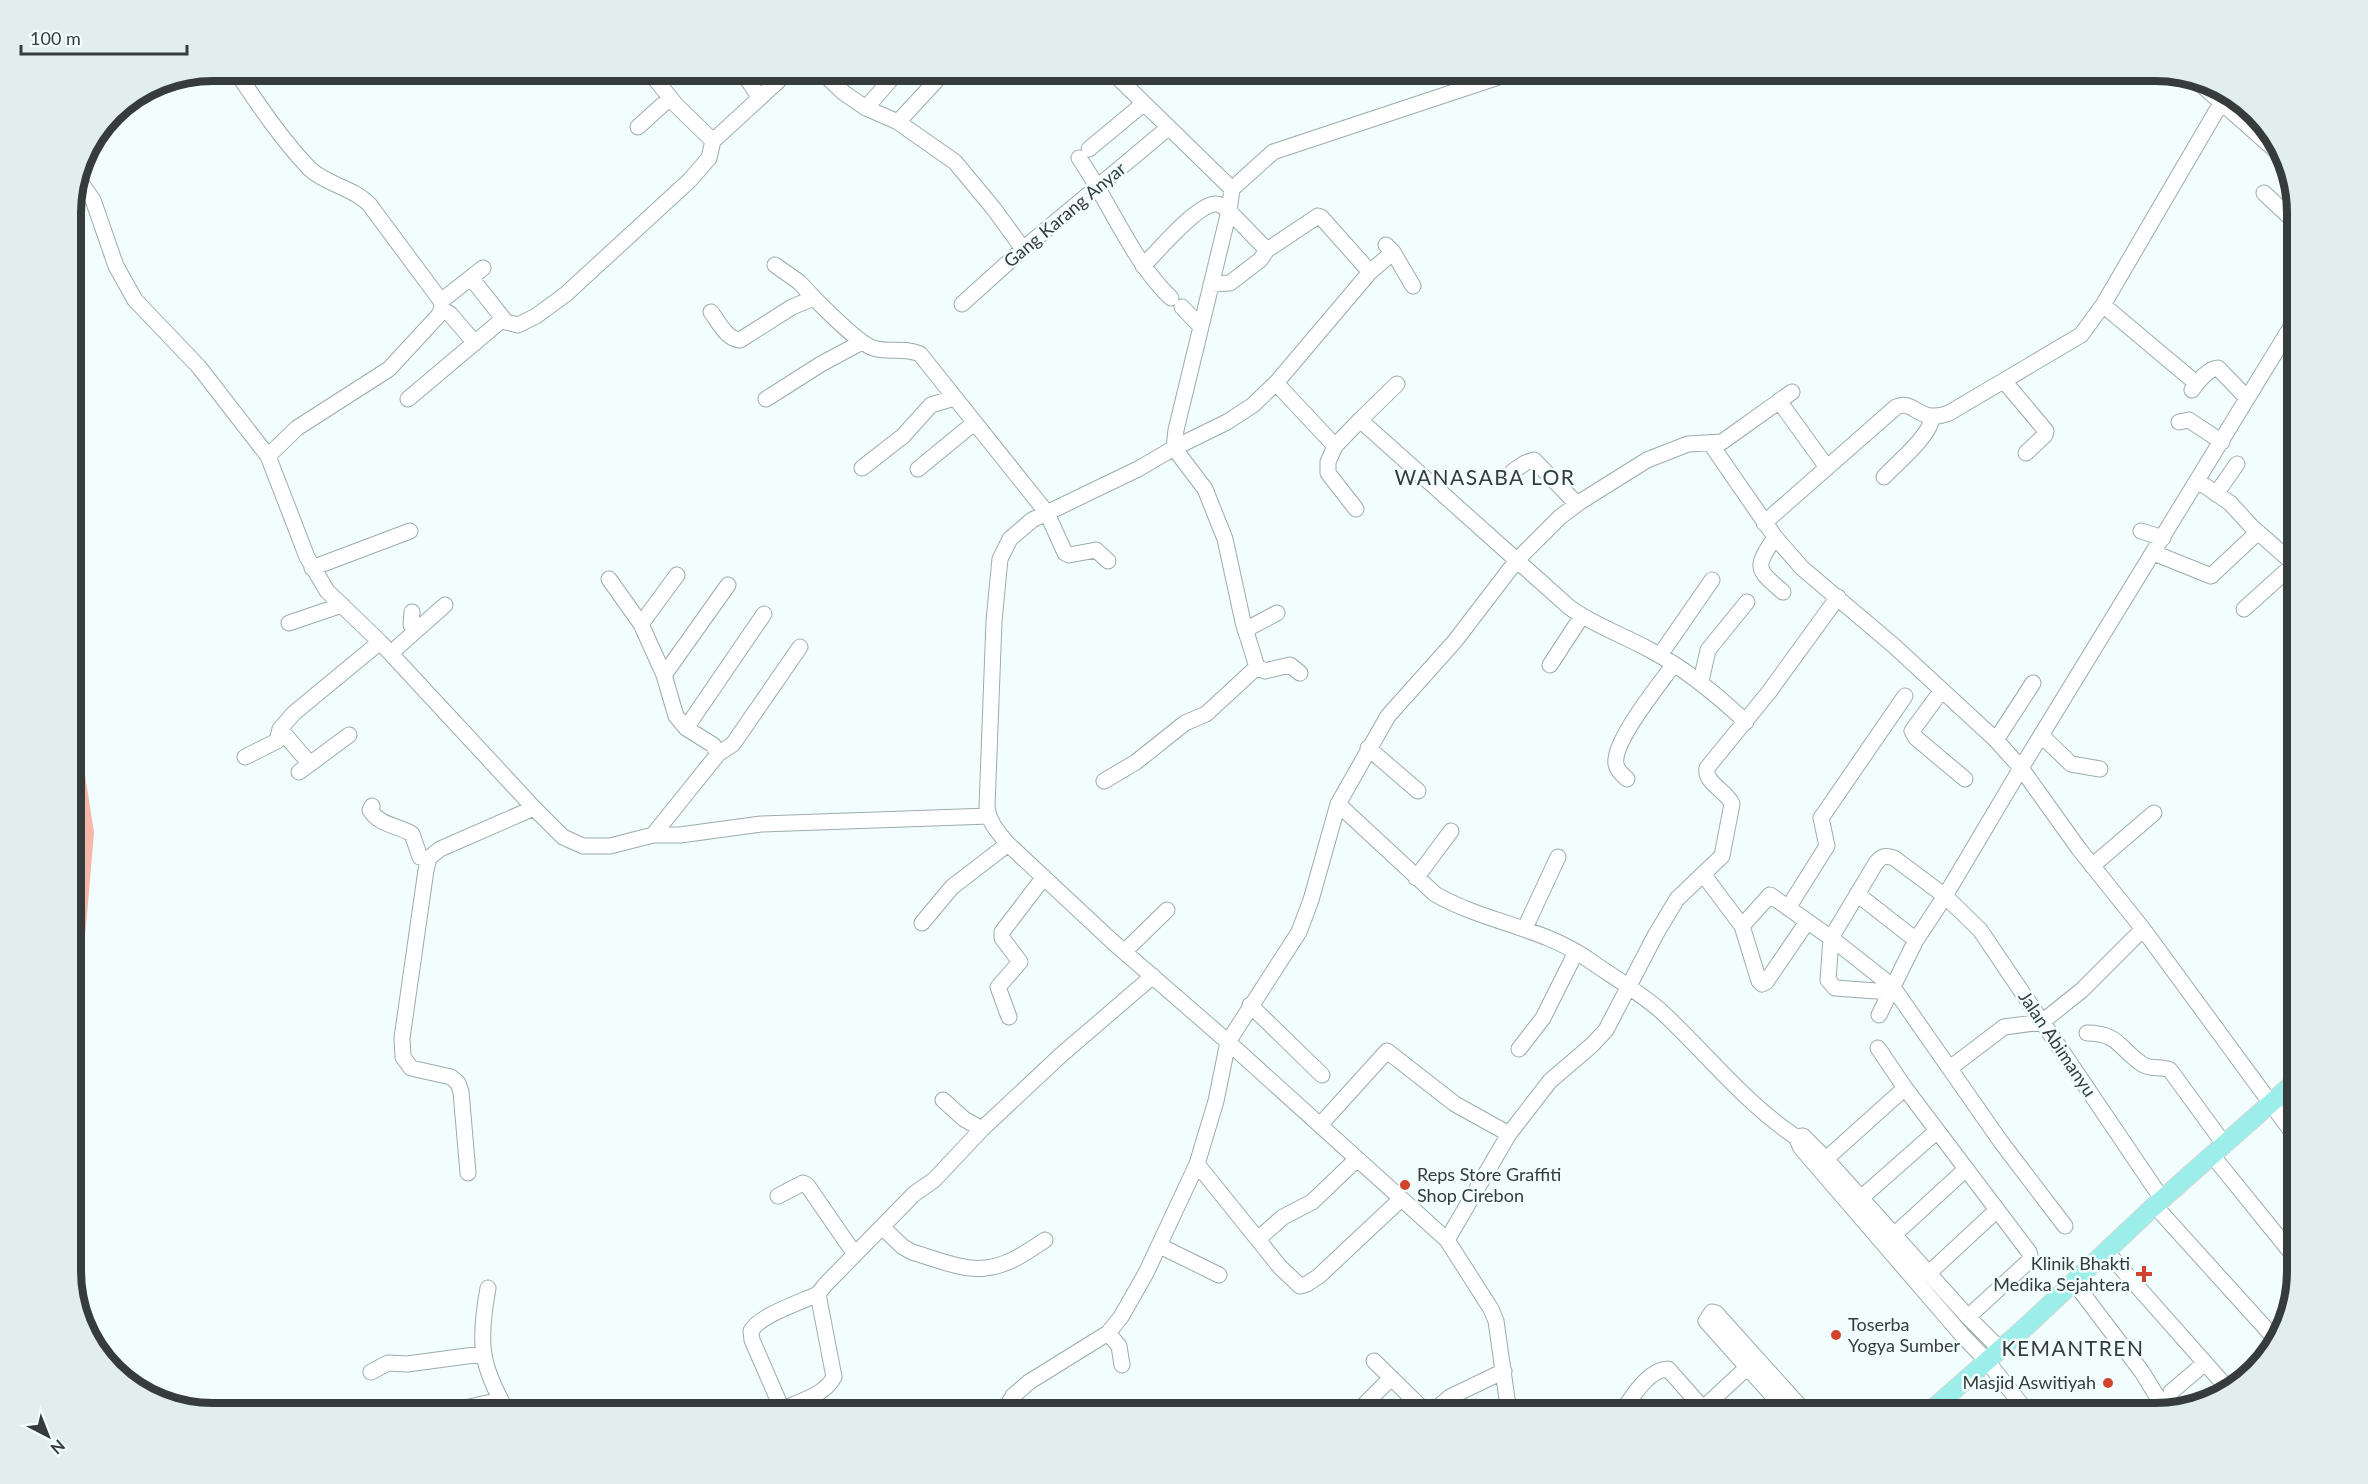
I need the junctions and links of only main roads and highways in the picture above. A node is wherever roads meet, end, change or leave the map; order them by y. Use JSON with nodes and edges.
{"nodes":[{"id":1,"x":2287,"y":1089,"type":"edge"},
{"id":2,"x":1939,"y":1403,"type":"edge"}],
"edges":[{"from":1,"to":2,"type":"main road"}]}
